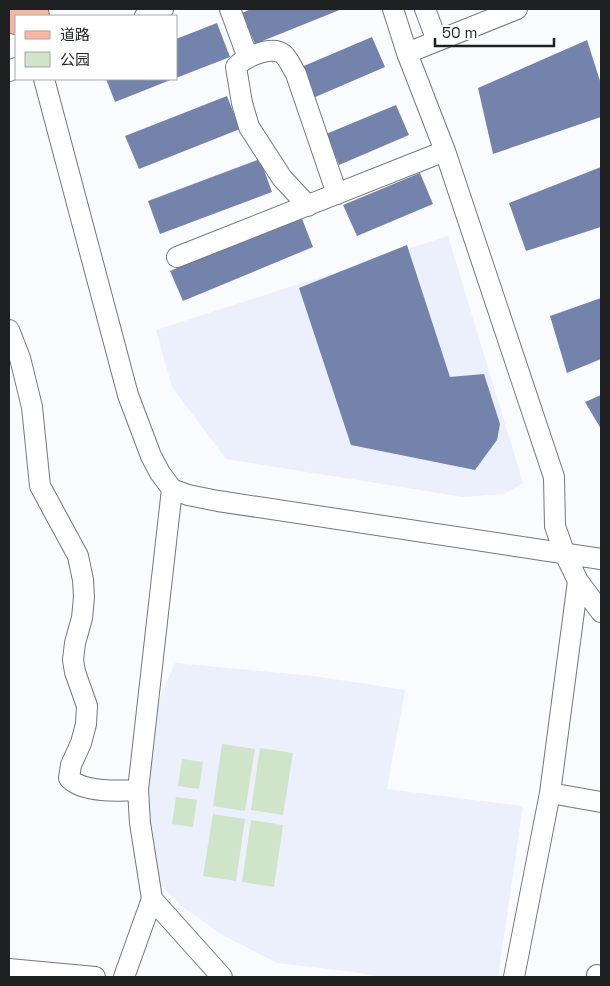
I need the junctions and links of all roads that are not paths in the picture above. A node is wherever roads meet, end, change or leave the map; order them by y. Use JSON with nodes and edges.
{"nodes":[{"id":1,"x":163,"y":9,"type":"edge"},
{"id":2,"x":230,"y":9,"type":"edge"},
{"id":3,"x":393,"y":9,"type":"edge"},
{"id":4,"x":425,"y":9,"type":"edge"},
{"id":5,"x":517,"y":9,"type":"edge"},
{"id":6,"x":148,"y":15,"type":"edge"},
{"id":7,"x":437,"y":41,"type":"junction"},
{"id":8,"x":407,"y":54,"type":"junction"},
{"id":9,"x":248,"y":58,"type":"junction"},
{"id":10,"x":44,"y":80,"type":"edge"},
{"id":11,"x":445,"y":151,"type":"junction"},
{"id":12,"x":337,"y":194,"type":"junction"},
{"id":13,"x":308,"y":206,"type":"junction"},
{"id":14,"x":177,"y":257,"type":"dead end"},
{"id":15,"x":9,"y":330,"type":"edge"},
{"id":16,"x":172,"y":489,"type":"junction"},
{"id":17,"x":564,"y":552,"type":"junction"},
{"id":18,"x":601,"y":559,"type":"edge"},
{"id":19,"x":578,"y":582,"type":"junction"},
{"id":20,"x":601,"y":612,"type":"edge"},
{"id":21,"x":138,"y":790,"type":"junction"},
{"id":22,"x":550,"y":793,"type":"junction"},
{"id":23,"x":601,"y":802,"type":"edge"},
{"id":24,"x":152,"y":899,"type":"junction"},
{"id":25,"x":9,"y":969,"type":"edge"},
{"id":26,"x":95,"y":977,"type":"edge"},
{"id":27,"x":124,"y":977,"type":"edge"},
{"id":28,"x":222,"y":977,"type":"edge"},
{"id":29,"x":514,"y":977,"type":"edge"}],
"edges":[{"from":1,"to":6,"type":"street"},
{"from":2,"to":9,"type":"street"},
{"from":3,"to":8,"type":"street"},
{"from":4,"to":7,"type":"street"},
{"from":5,"to":7,"type":"street"},
{"from":7,"to":8,"type":"street"},
{"from":8,"to":11,"type":"street"},
{"from":9,"to":12,"type":"street"},
{"from":9,"to":13,"type":"street"},
{"from":10,"to":16,"type":"street"},
{"from":11,"to":12,"type":"street"},
{"from":11,"to":17,"type":"street"},
{"from":12,"to":13,"type":"street"},
{"from":13,"to":14,"type":"street"},
{"from":15,"to":21,"type":"street"},
{"from":16,"to":17,"type":"street"},
{"from":16,"to":21,"type":"street"},
{"from":17,"to":18,"type":"street"},
{"from":17,"to":19,"type":"street"},
{"from":19,"to":20,"type":"street"},
{"from":19,"to":22,"type":"street"},
{"from":21,"to":24,"type":"street"},
{"from":22,"to":23,"type":"street"},
{"from":22,"to":29,"type":"street"},
{"from":24,"to":27,"type":"street"},
{"from":24,"to":28,"type":"street"},
{"from":25,"to":26,"type":"street"}]}
